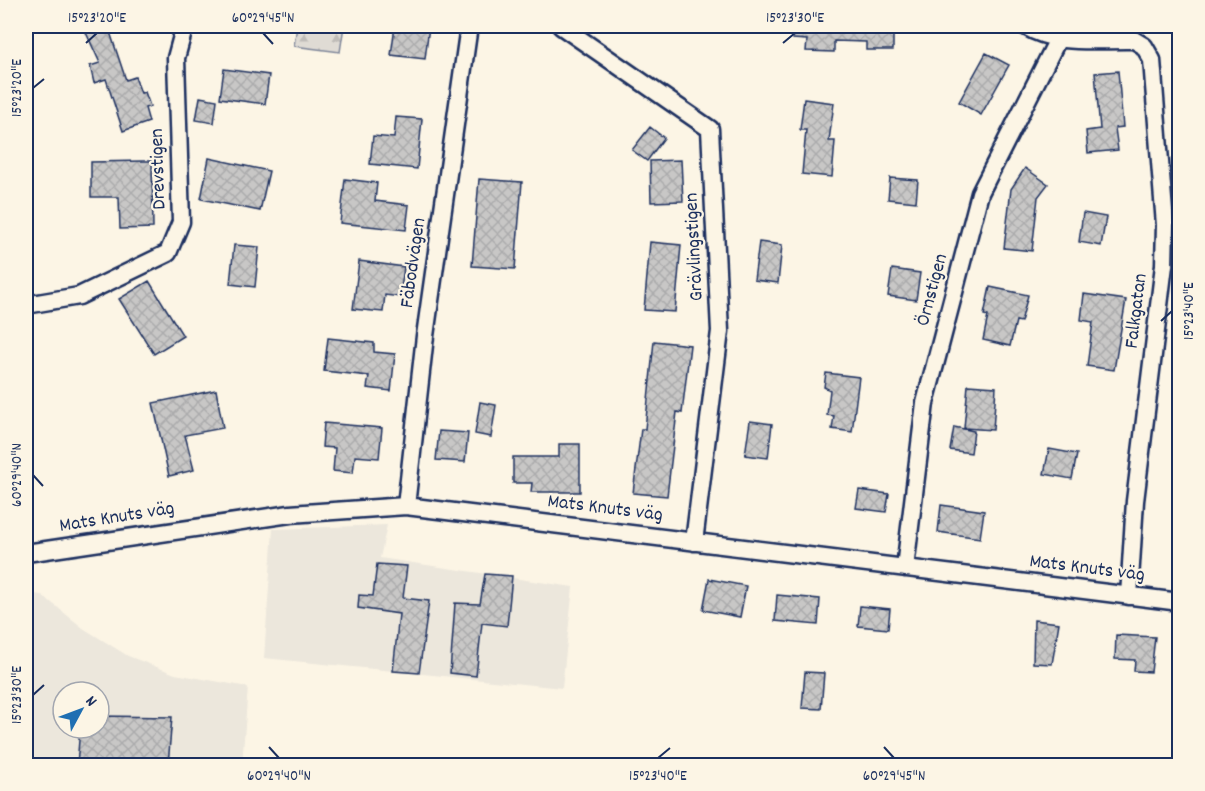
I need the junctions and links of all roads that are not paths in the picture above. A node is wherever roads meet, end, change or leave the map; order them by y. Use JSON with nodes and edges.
{"nodes":[{"id":1,"x":469,"y":26,"type":"edge"},
{"id":2,"x":561,"y":26,"type":"edge"},
{"id":3,"x":1025,"y":26,"type":"edge"},
{"id":4,"x":182,"y":36,"type":"dead end"},
{"id":5,"x":1058,"y":39,"type":"junction"},
{"id":6,"x":26,"y":305,"type":"edge"},
{"id":7,"x":406,"y":506,"type":"junction"},
{"id":8,"x":694,"y":542,"type":"junction"},
{"id":9,"x":26,"y":553,"type":"edge"},
{"id":10,"x":904,"y":568,"type":"junction"},
{"id":11,"x":1129,"y":596,"type":"junction"},
{"id":12,"x":1179,"y":602,"type":"edge"}],
"edges":[{"from":1,"to":7,"type":"street","name":"Fäbodvägen"},
{"from":2,"to":8,"type":"street","name":"Grävlingstigen"},
{"from":3,"to":5,"type":"street"},
{"from":4,"to":6,"type":"street","name":"Drevstigen"},
{"from":5,"to":10,"type":"street","name":"Örnstigen"},
{"from":5,"to":11,"type":"street","name":"Falkgatan"},
{"from":7,"to":8,"type":"street","name":"Mats Knuts väg"},
{"from":7,"to":9,"type":"street","name":"Mats Knuts väg"},
{"from":8,"to":10,"type":"street","name":"Mats Knuts väg"},
{"from":10,"to":11,"type":"street","name":"Mats Knuts väg"},
{"from":11,"to":12,"type":"street","name":"Mats Knuts väg"}]}
